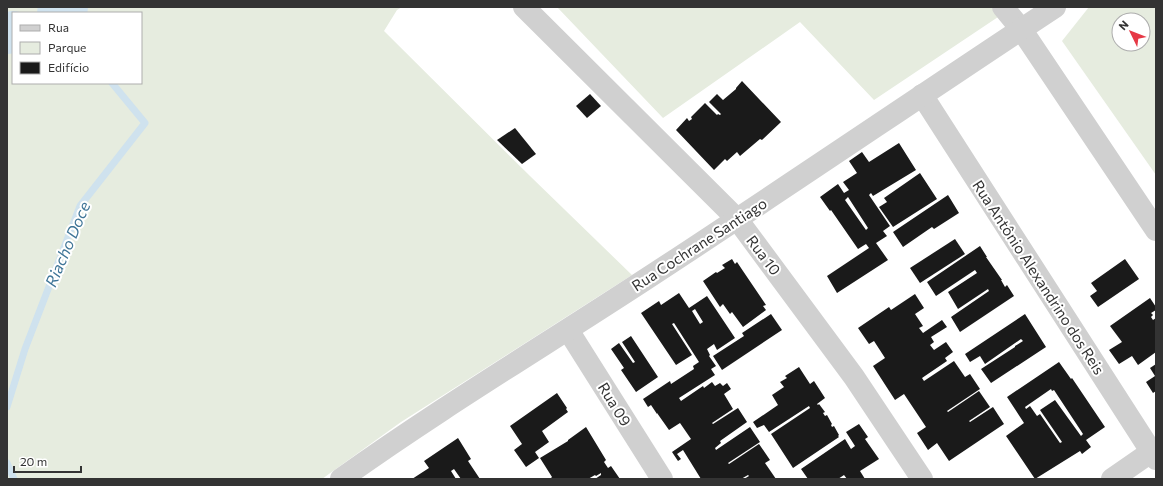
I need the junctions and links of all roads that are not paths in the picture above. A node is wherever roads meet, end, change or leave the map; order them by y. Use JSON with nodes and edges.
{"nodes":[{"id":1,"x":524,"y":7,"type":"edge"},
{"id":2,"x":1003,"y":7,"type":"edge"},
{"id":3,"x":1055,"y":7,"type":"edge"},
{"id":4,"x":1021,"y":29,"type":"junction"},
{"id":5,"x":922,"y":95,"type":"junction"},
{"id":6,"x":737,"y":219,"type":"junction"},
{"id":7,"x":1156,"y":230,"type":"edge"},
{"id":8,"x":568,"y":330,"type":"junction"},
{"id":9,"x":1154,"y":455,"type":"edge"},
{"id":10,"x":341,"y":479,"type":"edge"},
{"id":11,"x":662,"y":479,"type":"edge"},
{"id":12,"x":922,"y":479,"type":"edge"},
{"id":13,"x":1112,"y":479,"type":"edge"}],
"edges":[{"from":1,"to":6,"type":"street","name":"Rua 10"},
{"from":2,"to":4,"type":"street"},
{"from":3,"to":4,"type":"street","name":"Rua Cochrane Santiago"},
{"from":4,"to":5,"type":"street","name":"Rua Cochrane Santiago"},
{"from":4,"to":7,"type":"street"},
{"from":5,"to":6,"type":"street","name":"Rua Cochrane Santiago"},
{"from":5,"to":9,"type":"street","name":"Rua Antônio Alexandrino dos Reis"},
{"from":6,"to":8,"type":"street","name":"Rua Cochrane Santiago"},
{"from":6,"to":12,"type":"street","name":"Rua 10"},
{"from":8,"to":10,"type":"street","name":"Rua Cochrane Santiago"},
{"from":8,"to":11,"type":"street","name":"Rua 09"},
{"from":9,"to":13,"type":"street"}]}
